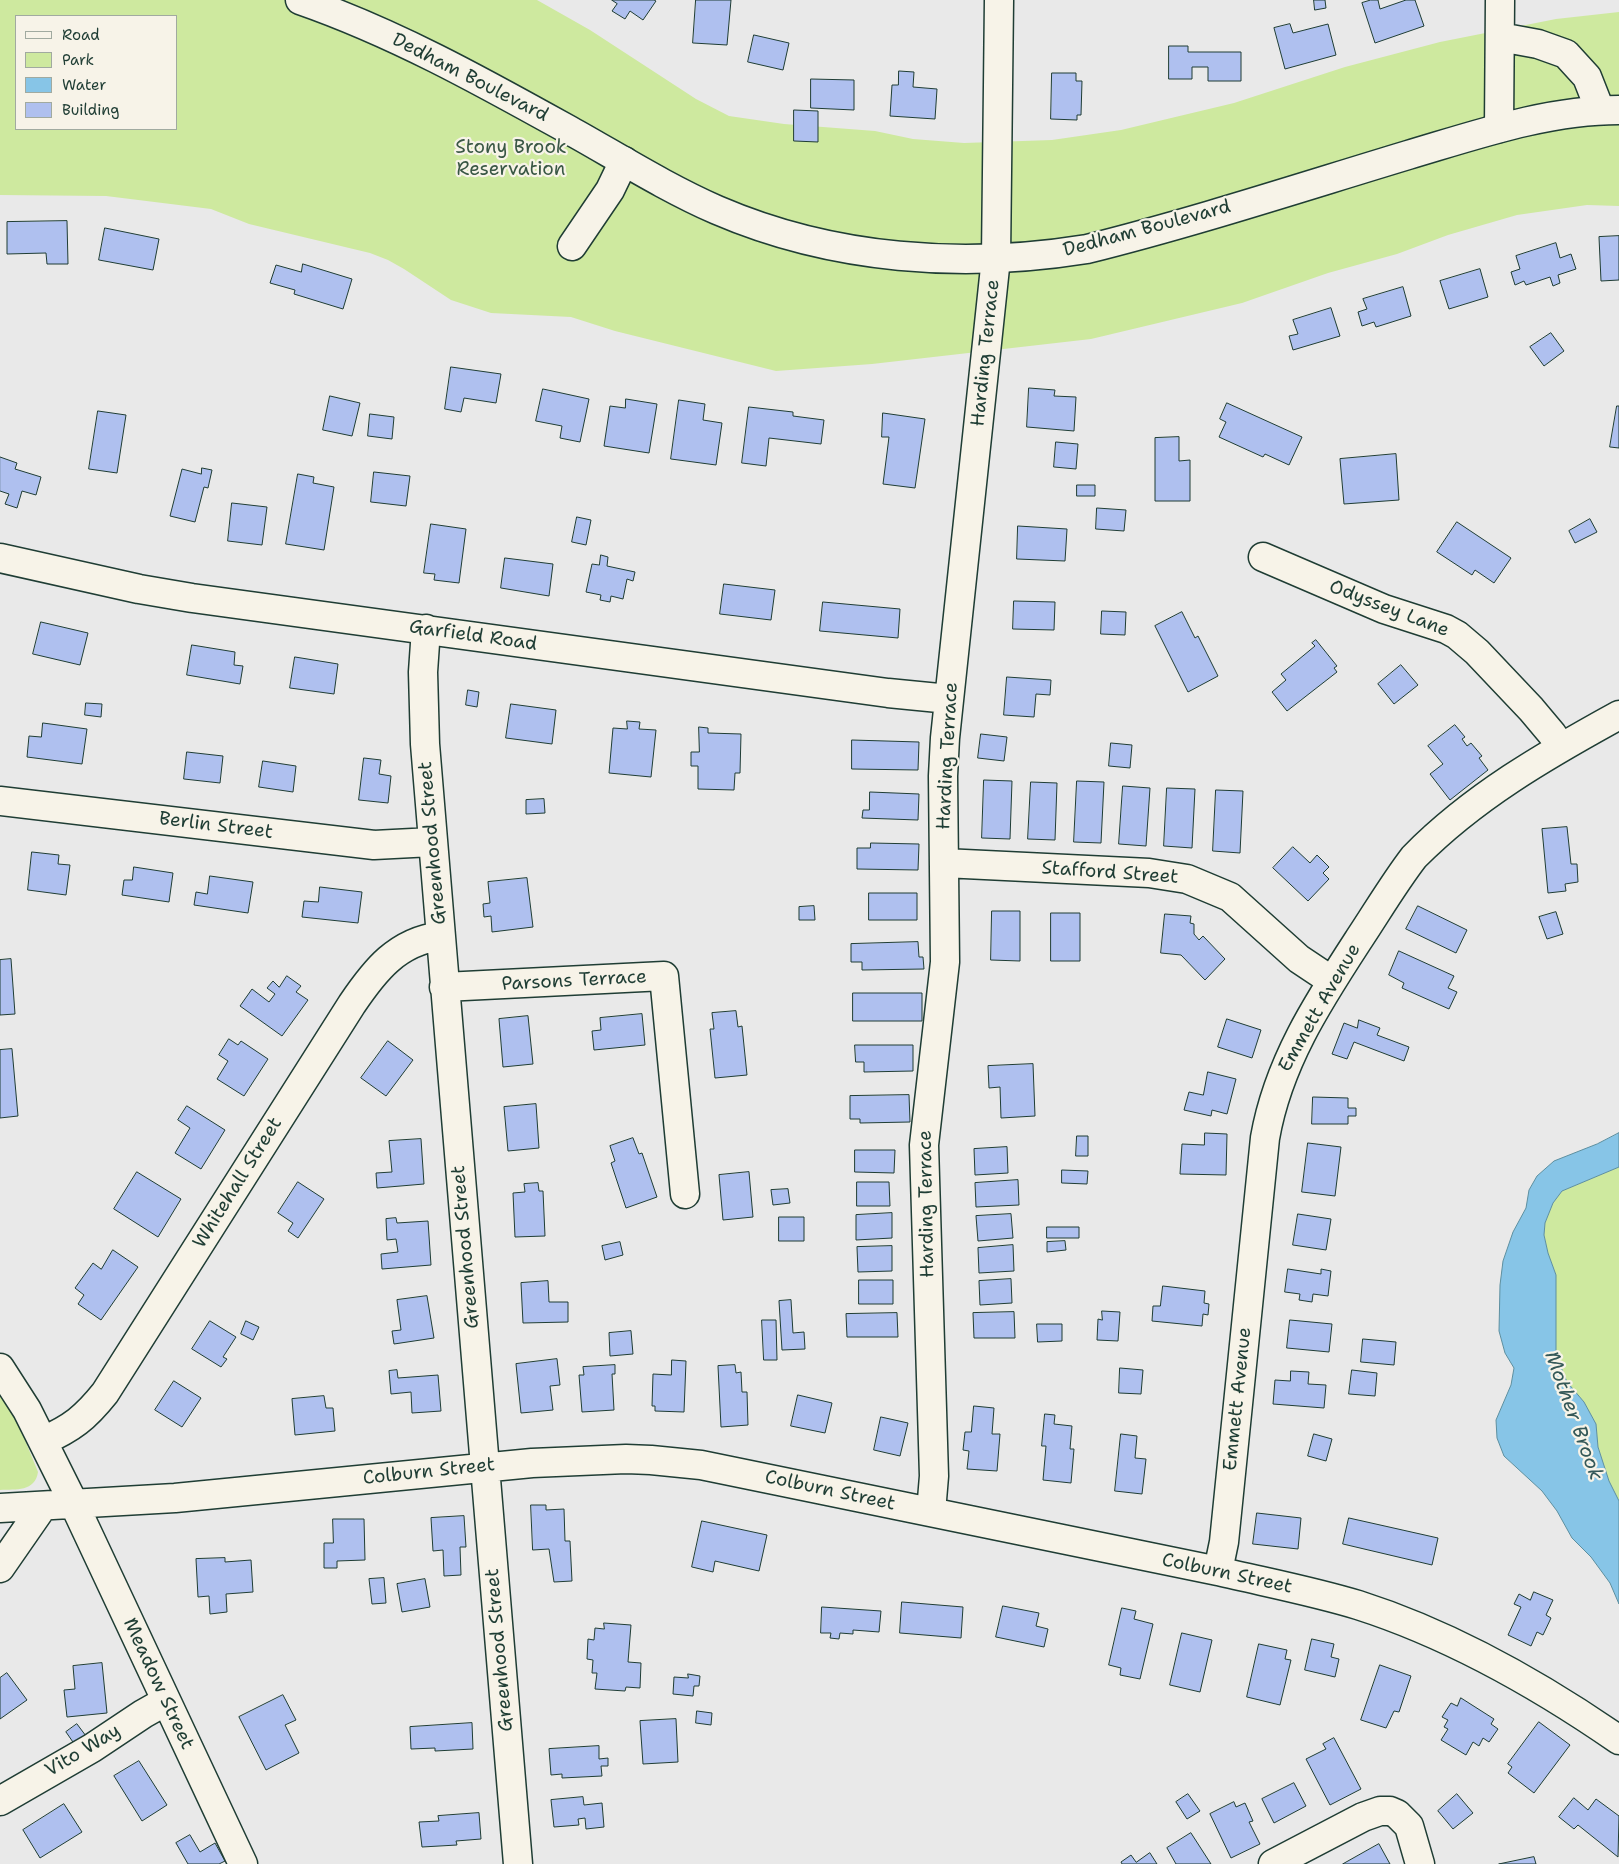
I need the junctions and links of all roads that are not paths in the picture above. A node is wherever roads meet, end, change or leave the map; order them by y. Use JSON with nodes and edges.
{"nodes":[{"id":1,"x":300,"y":0,"type":"edge"},
{"id":2,"x":1000,"y":0,"type":"edge"},
{"id":3,"x":1500,"y":0,"type":"edge"},
{"id":4,"x":1500,"y":37,"type":"junction"},
{"id":5,"x":1609,"y":110,"type":"edge"},
{"id":6,"x":1499,"y":128,"type":"junction"},
{"id":7,"x":624,"y":161,"type":"junction"},
{"id":8,"x":572,"y":246,"type":"dead end"},
{"id":9,"x":996,"y":258,"type":"junction"},
{"id":10,"x":1263,"y":557,"type":"dead end"},
{"id":11,"x":0,"y":558,"type":"edge"},
{"id":12,"x":426,"y":629,"type":"junction"},
{"id":13,"x":949,"y":699,"type":"junction"},
{"id":14,"x":1619,"y":716,"type":"edge"},
{"id":15,"x":1560,"y":747,"type":"junction"},
{"id":16,"x":0,"y":801,"type":"edge"},
{"id":17,"x":432,"y":842,"type":"junction"},
{"id":18,"x":944,"y":863,"type":"junction"},
{"id":19,"x":440,"y":936,"type":"junction"},
{"id":20,"x":1332,"y":981,"type":"junction"},
{"id":21,"x":444,"y":987,"type":"junction"},
{"id":22,"x":685,"y":1194,"type":"dead end"},
{"id":23,"x":0,"y":1368,"type":"edge"},
{"id":24,"x":43,"y":1441,"type":"junction"},
{"id":25,"x":484,"y":1467,"type":"junction"},
{"id":26,"x":74,"y":1504,"type":"junction"},
{"id":27,"x":43,"y":1506,"type":"junction"},
{"id":28,"x":0,"y":1508,"type":"edge"},
{"id":29,"x":931,"y":1512,"type":"junction"},
{"id":30,"x":0,"y":1568,"type":"edge"},
{"id":31,"x":1218,"y":1572,"type":"junction"},
{"id":32,"x":166,"y":1701,"type":"junction"},
{"id":33,"x":1619,"y":1740,"type":"edge"},
{"id":34,"x":0,"y":1801,"type":"edge"},
{"id":35,"x":243,"y":1864,"type":"edge"},
{"id":36,"x":518,"y":1864,"type":"edge"},
{"id":37,"x":1272,"y":1864,"type":"edge"},
{"id":38,"x":1420,"y":1864,"type":"edge"}],
"edges":[{"from":1,"to":7,"type":"street","name":"Dedham Boulevard"},
{"from":2,"to":9,"type":"street","name":"Harding Terrace"},
{"from":3,"to":4,"type":"street"},
{"from":4,"to":5,"type":"street"},
{"from":4,"to":6,"type":"street"},
{"from":5,"to":6,"type":"street","name":"Dedham Boulevard"},
{"from":6,"to":9,"type":"street","name":"Dedham Boulevard"},
{"from":7,"to":8,"type":"street"},
{"from":7,"to":9,"type":"street","name":"Dedham Boulevard"},
{"from":9,"to":13,"type":"street","name":"Harding Terrace"},
{"from":10,"to":15,"type":"street","name":"Odyssey Lane"},
{"from":11,"to":12,"type":"street","name":"Garfield Road"},
{"from":12,"to":13,"type":"street","name":"Garfield Road"},
{"from":12,"to":17,"type":"street","name":"Greenhood Street"},
{"from":13,"to":18,"type":"street","name":"Harding Terrace"},
{"from":14,"to":15,"type":"street","name":"Emmett Avenue"},
{"from":15,"to":20,"type":"street","name":"Emmett Avenue"},
{"from":16,"to":17,"type":"street","name":"Berlin Street"},
{"from":17,"to":19,"type":"street","name":"Greenhood Street"},
{"from":18,"to":20,"type":"street","name":"Stafford Street"},
{"from":18,"to":29,"type":"street","name":"Harding Terrace"},
{"from":19,"to":21,"type":"street","name":"Greenhood Street"},
{"from":19,"to":24,"type":"street","name":"Whitehall Street"},
{"from":20,"to":31,"type":"street","name":"Emmett Avenue"},
{"from":21,"to":22,"type":"street","name":"Parsons Terrace"},
{"from":21,"to":25,"type":"street","name":"Greenhood Street"},
{"from":23,"to":24,"type":"street","name":"Meadow Street"},
{"from":24,"to":26,"type":"street","name":"Meadow Street"},
{"from":25,"to":26,"type":"street","name":"Colburn Street"},
{"from":25,"to":29,"type":"street","name":"Colburn Street"},
{"from":25,"to":36,"type":"street","name":"Greenhood Street"},
{"from":26,"to":27,"type":"street","name":"Colburn Street"},
{"from":26,"to":32,"type":"street","name":"Meadow Street"},
{"from":27,"to":28,"type":"street","name":"Colburn Street"},
{"from":27,"to":30,"type":"street"},
{"from":29,"to":31,"type":"street","name":"Colburn Street"},
{"from":31,"to":33,"type":"street","name":"Colburn Street"},
{"from":32,"to":34,"type":"street","name":"Vito Way"},
{"from":32,"to":35,"type":"street","name":"Meadow Street"},
{"from":37,"to":38,"type":"street"}]}
